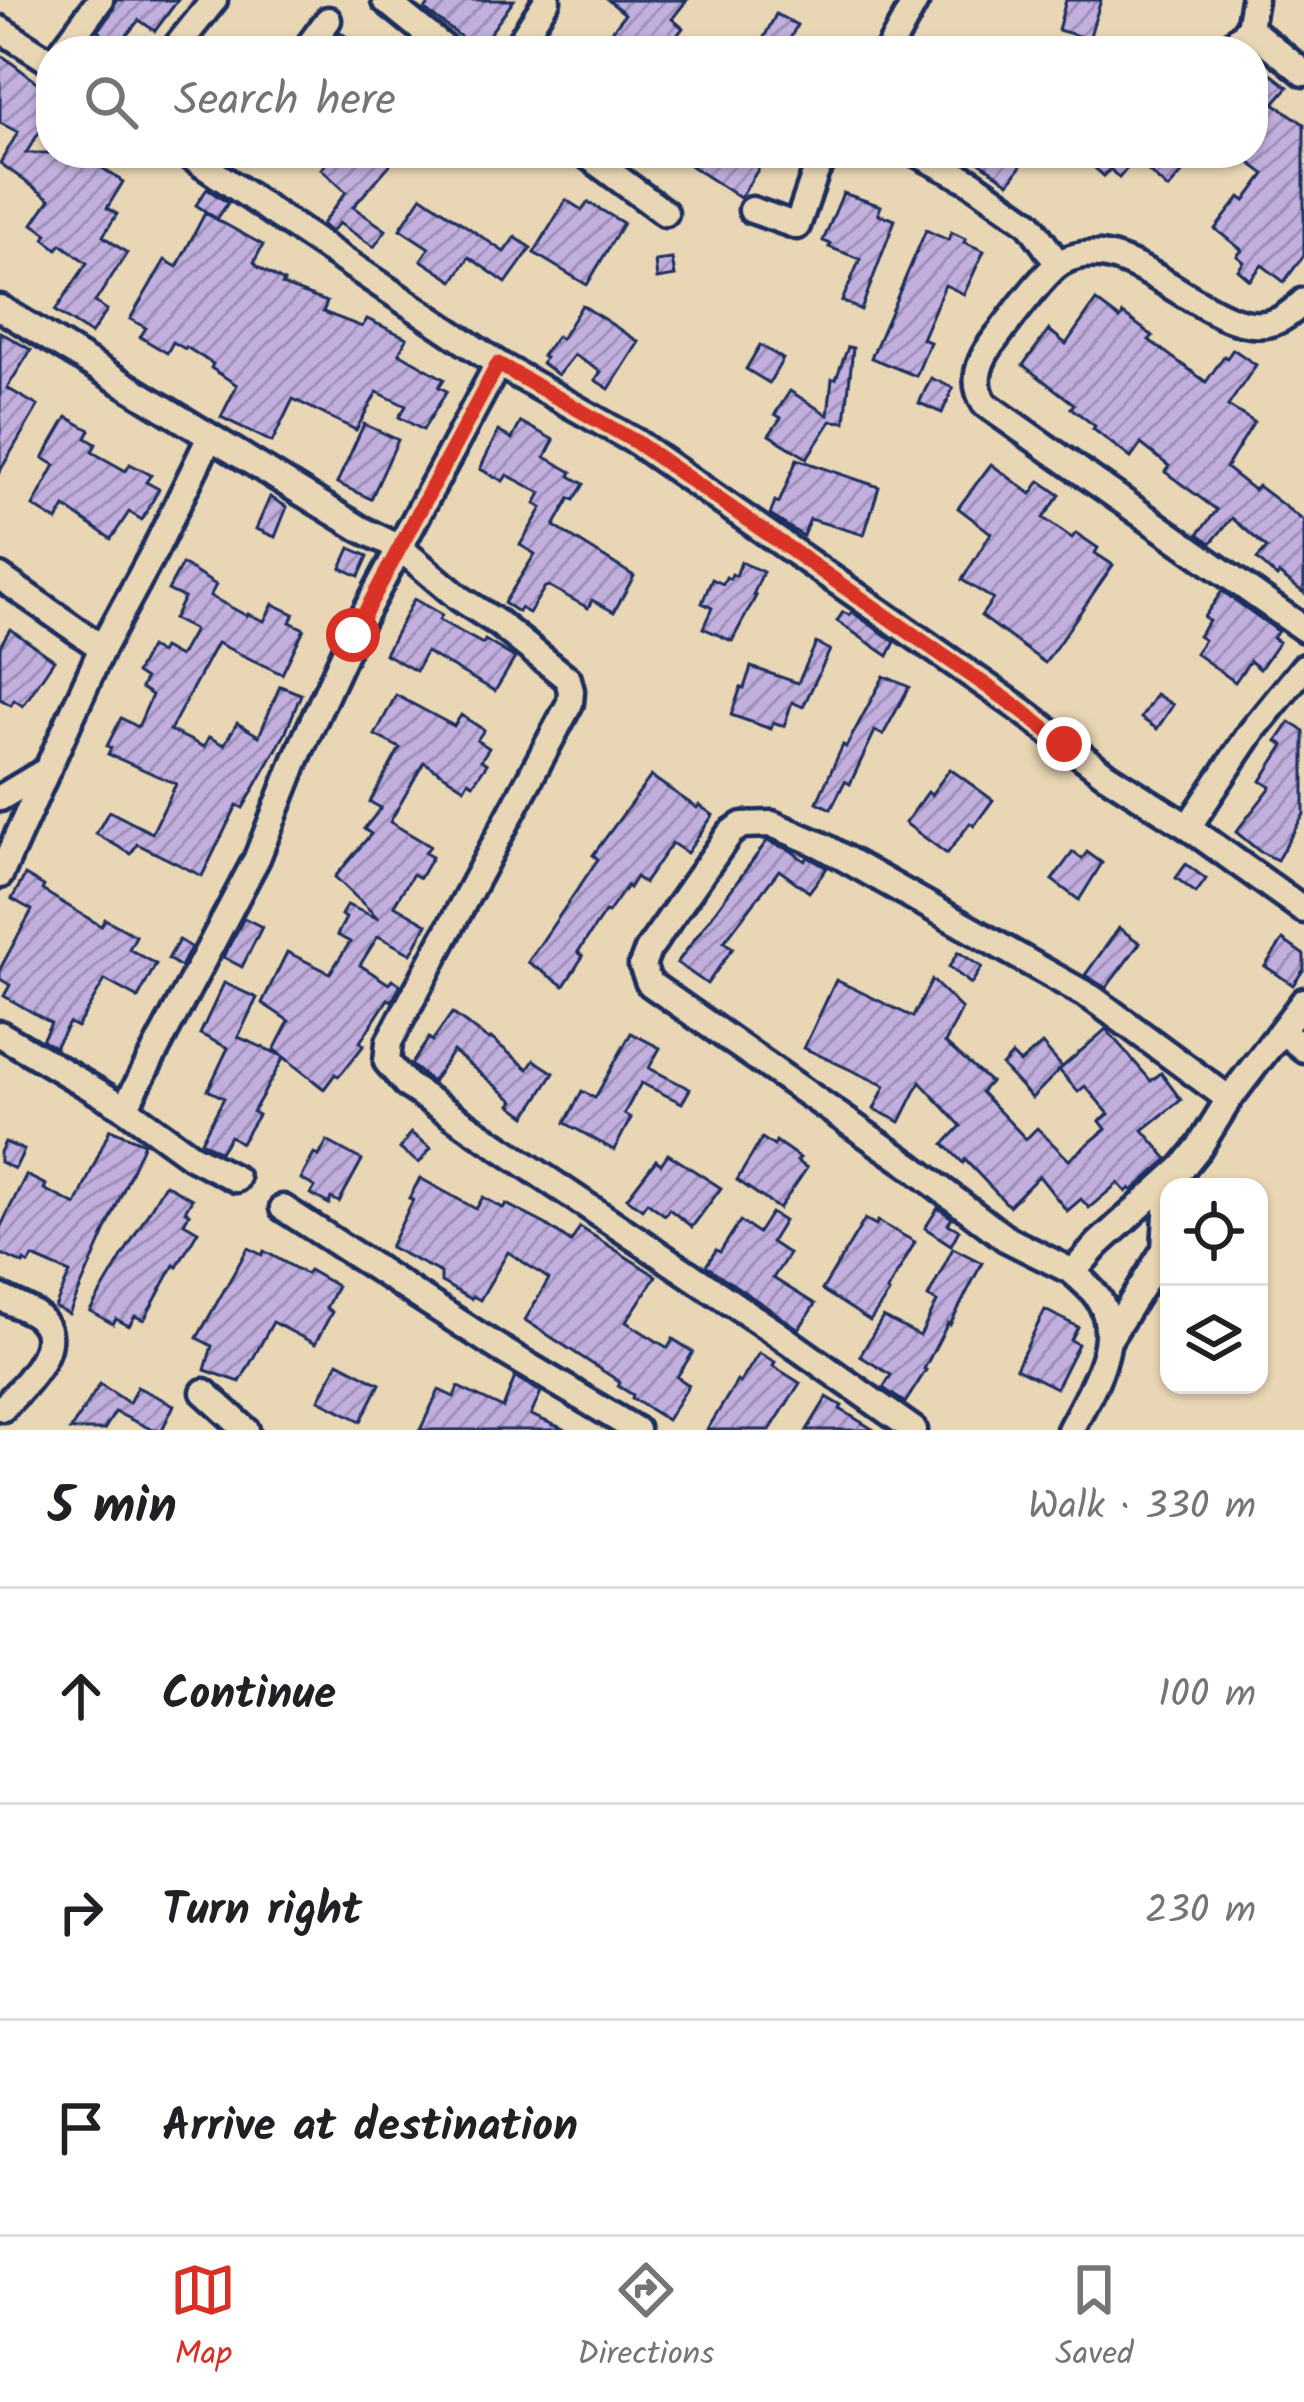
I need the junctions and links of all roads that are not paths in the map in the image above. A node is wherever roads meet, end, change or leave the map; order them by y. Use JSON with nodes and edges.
{"nodes":[{"id":1,"x":100,"y":0,"type":"edge"},
{"id":2,"x":214,"y":0,"type":"edge"},
{"id":3,"x":386,"y":0,"type":"edge"},
{"id":4,"x":547,"y":0,"type":"edge"},
{"id":5,"x":916,"y":0,"type":"edge"},
{"id":6,"x":1254,"y":0,"type":"edge"},
{"id":7,"x":328,"y":20,"type":"dead end"},
{"id":8,"x":1250,"y":28,"type":"junction"},
{"id":9,"x":0,"y":29,"type":"edge"},
{"id":10,"x":73,"y":36,"type":"edge"},
{"id":11,"x":185,"y":36,"type":"edge"},
{"id":12,"x":316,"y":36,"type":"edge"},
{"id":13,"x":430,"y":36,"type":"edge"},
{"id":14,"x":524,"y":36,"type":"edge"},
{"id":15,"x":896,"y":36,"type":"edge"},
{"id":16,"x":1242,"y":36,"type":"edge"},
{"id":17,"x":1260,"y":36,"type":"edge"},
{"id":18,"x":1268,"y":43,"type":"edge"},
{"id":19,"x":36,"y":52,"type":"edge"},
{"id":20,"x":1304,"y":73,"type":"edge"},
{"id":21,"x":228,"y":168,"type":"edge"},
{"id":22,"x":604,"y":168,"type":"edge"},
{"id":23,"x":818,"y":168,"type":"edge"},
{"id":24,"x":944,"y":168,"type":"edge"},
{"id":25,"x":752,"y":210,"type":"dead end"},
{"id":26,"x":665,"y":213,"type":"dead end"},
{"id":27,"x":1058,"y":263,"type":"junction"},
{"id":28,"x":1304,"y":301,"type":"edge"},
{"id":29,"x":0,"y":308,"type":"edge"},
{"id":30,"x":498,"y":364,"type":"junction"},
{"id":31,"x":210,"y":437,"type":"junction"},
{"id":32,"x":400,"y":548,"type":"junction"},
{"id":33,"x":0,"y":577,"type":"edge"},
{"id":34,"x":1304,"y":629,"type":"edge"},
{"id":35,"x":102,"y":648,"type":"junction"},
{"id":36,"x":1304,"y":667,"type":"edge"},
{"id":37,"x":47,"y":770,"type":"junction"},
{"id":38,"x":0,"y":798,"type":"edge"},
{"id":39,"x":1188,"y":827,"type":"junction"},
{"id":40,"x":0,"y":875,"type":"edge"},
{"id":41,"x":1304,"y":910,"type":"edge"},
{"id":42,"x":1304,"y":1001,"type":"edge"},
{"id":43,"x":1282,"y":1030,"type":"junction"},
{"id":44,"x":0,"y":1034,"type":"edge"},
{"id":45,"x":1304,"y":1049,"type":"edge"},
{"id":46,"x":1229,"y":1099,"type":"junction"},
{"id":47,"x":125,"y":1108,"type":"junction"},
{"id":48,"x":1171,"y":1178,"type":"edge"},
{"id":49,"x":236,"y":1179,"type":"dead end"},
{"id":50,"x":1160,"y":1188,"type":"edge"},
{"id":51,"x":283,"y":1208,"type":"dead end"},
{"id":52,"x":1160,"y":1258,"type":"edge"},
{"id":53,"x":1073,"y":1272,"type":"junction"},
{"id":54,"x":0,"y":1297,"type":"edge"},
{"id":55,"x":1109,"y":1340,"type":"junction"},
{"id":56,"x":204,"y":1392,"type":"dead end"},
{"id":57,"x":3,"y":1408,"type":"dead end"},
{"id":58,"x":246,"y":1430,"type":"edge"},
{"id":59,"x":636,"y":1430,"type":"edge"},
{"id":60,"x":914,"y":1430,"type":"edge"},
{"id":61,"x":1070,"y":1430,"type":"edge"}],
"edges":[{"from":1,"to":10,"type":"street"},
{"from":2,"to":11,"type":"street"},
{"from":3,"to":13,"type":"street"},
{"from":4,"to":14,"type":"street"},
{"from":5,"to":15,"type":"street"},
{"from":6,"to":8,"type":"street"},
{"from":7,"to":12,"type":"street"},
{"from":8,"to":16,"type":"street"},
{"from":8,"to":17,"type":"street"},
{"from":9,"to":19,"type":"street"},
{"from":18,"to":20,"type":"street"},
{"from":21,"to":30,"type":"street"},
{"from":22,"to":26,"type":"street"},
{"from":23,"to":25,"type":"street"},
{"from":24,"to":27,"type":"street"},
{"from":27,"to":28,"type":"street"},
{"from":27,"to":34,"type":"street"},
{"from":29,"to":31,"type":"street"},
{"from":30,"to":32,"type":"street"},
{"from":30,"to":39,"type":"street"},
{"from":31,"to":32,"type":"street"},
{"from":31,"to":35,"type":"street"},
{"from":32,"to":47,"type":"street"},
{"from":32,"to":60,"type":"street"},
{"from":33,"to":35,"type":"street"},
{"from":35,"to":37,"type":"street"},
{"from":36,"to":39,"type":"street"},
{"from":37,"to":38,"type":"street"},
{"from":37,"to":40,"type":"street"},
{"from":39,"to":41,"type":"street"},
{"from":42,"to":43,"type":"street"},
{"from":43,"to":45,"type":"street"},
{"from":43,"to":46,"type":"street"},
{"from":44,"to":47,"type":"street"},
{"from":46,"to":48,"type":"street"},
{"from":46,"to":53,"type":"street"},
{"from":47,"to":49,"type":"street"},
{"from":50,"to":53,"type":"street"},
{"from":51,"to":59,"type":"street"},
{"from":52,"to":55,"type":"street"},
{"from":53,"to":55,"type":"street"},
{"from":54,"to":57,"type":"street"},
{"from":55,"to":61,"type":"street"},
{"from":56,"to":58,"type":"street"}]}
